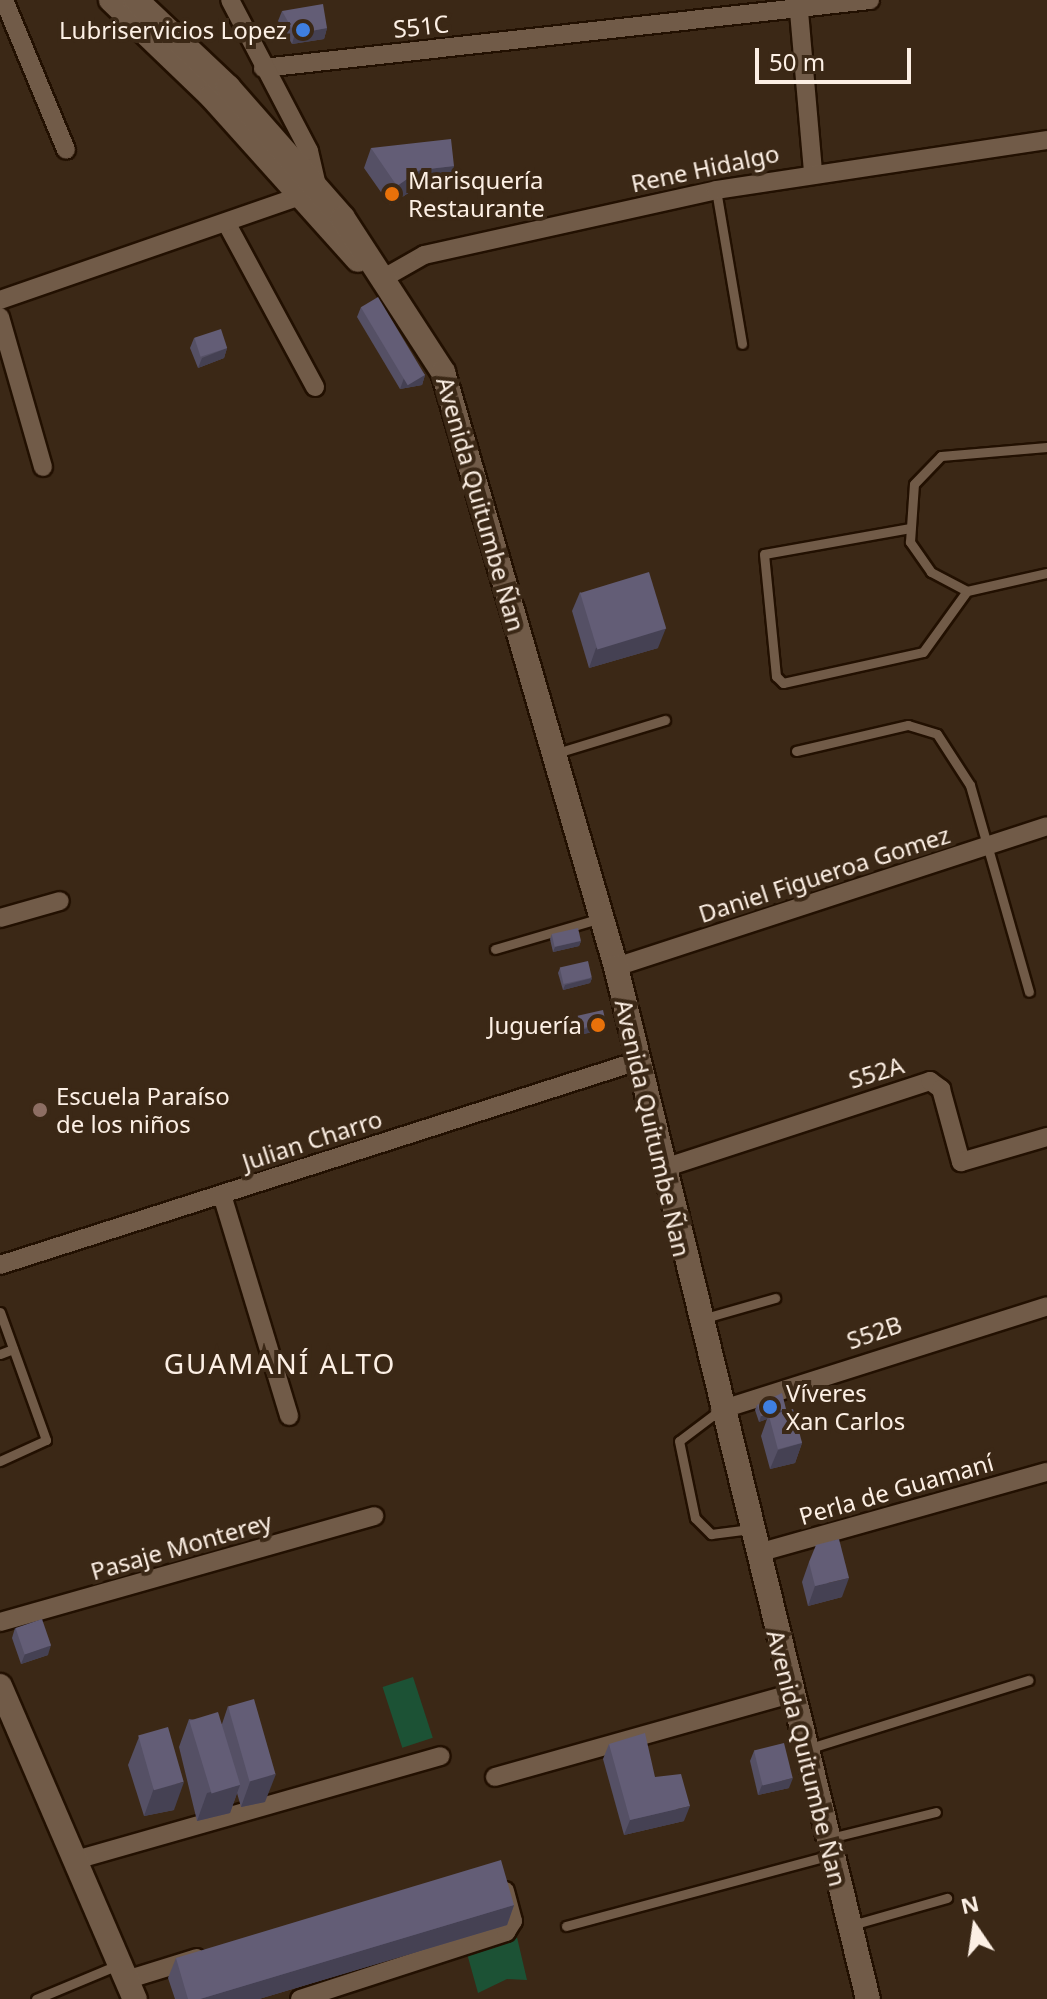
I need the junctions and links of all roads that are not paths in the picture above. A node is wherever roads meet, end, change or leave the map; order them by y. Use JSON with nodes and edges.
{"nodes":[{"id":1,"x":4,"y":0,"type":"edge"},
{"id":2,"x":111,"y":0,"type":"edge"},
{"id":3,"x":136,"y":0,"type":"edge"},
{"id":4,"x":230,"y":0,"type":"edge"},
{"id":5,"x":870,"y":0,"type":"edge"},
{"id":6,"x":799,"y":4,"type":"edge"},
{"id":7,"x":263,"y":68,"type":"junction"},
{"id":8,"x":1047,"y":140,"type":"edge"},
{"id":9,"x":66,"y":150,"type":"dead end"},
{"id":10,"x":813,"y":170,"type":"junction"},
{"id":11,"x":716,"y":190,"type":"junction"},
{"id":12,"x":310,"y":194,"type":"junction"},
{"id":13,"x":228,"y":226,"type":"junction"},
{"id":14,"x":382,"y":279,"type":"junction"},
{"id":15,"x":0,"y":300,"type":"edge"},
{"id":16,"x":0,"y":317,"type":"edge"},
{"id":17,"x":742,"y":344,"type":"dead end"},
{"id":18,"x":315,"y":387,"type":"dead end"},
{"id":19,"x":1047,"y":447,"type":"edge"},
{"id":20,"x":43,"y":467,"type":"dead end"},
{"id":21,"x":910,"y":528,"type":"junction"},
{"id":22,"x":1047,"y":573,"type":"edge"},
{"id":23,"x":967,"y":591,"type":"junction"},
{"id":24,"x":665,"y":720,"type":"dead end"},
{"id":25,"x":796,"y":751,"type":"dead end"},
{"id":26,"x":554,"y":754,"type":"junction"},
{"id":27,"x":1047,"y":826,"type":"edge"},
{"id":28,"x":989,"y":845,"type":"junction"},
{"id":29,"x":60,"y":901,"type":"dead end"},
{"id":30,"x":0,"y":918,"type":"edge"},
{"id":31,"x":601,"y":918,"type":"junction"},
{"id":32,"x":495,"y":949,"type":"dead end"},
{"id":33,"x":616,"y":967,"type":"junction"},
{"id":34,"x":1029,"y":992,"type":"dead end"},
{"id":35,"x":638,"y":1061,"type":"junction"},
{"id":36,"x":1047,"y":1137,"type":"edge"},
{"id":37,"x":664,"y":1168,"type":"junction"},
{"id":38,"x":222,"y":1195,"type":"junction"},
{"id":39,"x":0,"y":1265,"type":"edge"},
{"id":40,"x":775,"y":1298,"type":"dead end"},
{"id":41,"x":1047,"y":1306,"type":"edge"},
{"id":42,"x":0,"y":1312,"type":"edge"},
{"id":43,"x":697,"y":1319,"type":"junction"},
{"id":44,"x":13,"y":1349,"type":"junction"},
{"id":45,"x":0,"y":1354,"type":"edge"},
{"id":46,"x":720,"y":1410,"type":"junction"},
{"id":47,"x":289,"y":1416,"type":"dead end"},
{"id":48,"x":0,"y":1461,"type":"edge"},
{"id":49,"x":1047,"y":1472,"type":"edge"},
{"id":50,"x":374,"y":1516,"type":"dead end"},
{"id":51,"x":751,"y":1529,"type":"junction"},
{"id":52,"x":758,"y":1553,"type":"junction"},
{"id":53,"x":0,"y":1622,"type":"edge"},
{"id":54,"x":1028,"y":1680,"type":"dead end"},
{"id":55,"x":0,"y":1686,"type":"edge"},
{"id":56,"x":790,"y":1694,"type":"junction"},
{"id":57,"x":804,"y":1750,"type":"junction"},
{"id":58,"x":440,"y":1756,"type":"dead end"},
{"id":59,"x":495,"y":1777,"type":"dead end"},
{"id":60,"x":936,"y":1812,"type":"dead end"},
{"id":61,"x":829,"y":1847,"type":"junction"},
{"id":62,"x":76,"y":1860,"type":"junction"},
{"id":63,"x":498,"y":1871,"type":"edge"},
{"id":64,"x":947,"y":1898,"type":"dead end"},
{"id":65,"x":566,"y":1926,"type":"dead end"},
{"id":66,"x":849,"y":1926,"type":"junction"},
{"id":67,"x":225,"y":1949,"type":"edge"},
{"id":68,"x":127,"y":1981,"type":"edge"},
{"id":69,"x":864,"y":1998,"type":"edge"},
{"id":70,"x":36,"y":1999,"type":"edge"},
{"id":71,"x":300,"y":1999,"type":"edge"}],
"edges":[{"from":1,"to":9,"type":"street"},
{"from":2,"to":12,"type":"street","name":"Avenida Quitumbe Ñan"},
{"from":3,"to":12,"type":"street","name":"Avenida Quitumbe Ñan"},
{"from":4,"to":7,"type":"street"},
{"from":5,"to":6,"type":"street","name":"S51C"},
{"from":6,"to":7,"type":"street","name":"S51C"},
{"from":6,"to":10,"type":"street"},
{"from":7,"to":12,"type":"street"},
{"from":8,"to":10,"type":"street","name":"Rene Hidalgo"},
{"from":10,"to":11,"type":"street","name":"Rene Hidalgo"},
{"from":11,"to":14,"type":"street","name":"Rene Hidalgo"},
{"from":11,"to":17,"type":"lane"},
{"from":12,"to":13,"type":"street"},
{"from":12,"to":14,"type":"street","name":"Avenida Quitumbe Ñan"},
{"from":13,"to":15,"type":"street"},
{"from":13,"to":18,"type":"street"},
{"from":14,"to":26,"type":"street","name":"Avenida Quitumbe Ñan"},
{"from":16,"to":20,"type":"street"},
{"from":19,"to":21,"type":"lane"},
{"from":21,"to":23,"type":"lane"},
{"from":21,"to":23,"type":"lane"},
{"from":22,"to":23,"type":"lane"},
{"from":24,"to":26,"type":"lane"},
{"from":25,"to":28,"type":"lane"},
{"from":26,"to":31,"type":"street","name":"Avenida Quitumbe Ñan"},
{"from":27,"to":28,"type":"street","name":"Daniel Figueroa Gomez"},
{"from":28,"to":33,"type":"street","name":"Daniel Figueroa Gomez"},
{"from":28,"to":34,"type":"lane"},
{"from":29,"to":30,"type":"street"},
{"from":31,"to":32,"type":"lane"},
{"from":31,"to":33,"type":"street","name":"Avenida Quitumbe Ñan"},
{"from":33,"to":35,"type":"street","name":"Avenida Quitumbe Ñan"},
{"from":35,"to":37,"type":"street","name":"Avenida Quitumbe Ñan"},
{"from":35,"to":38,"type":"street","name":"Julian Charro"},
{"from":36,"to":37,"type":"street","name":"S52A"},
{"from":37,"to":43,"type":"street","name":"Avenida Quitumbe Ñan"},
{"from":38,"to":39,"type":"street","name":"Julian Charro"},
{"from":38,"to":47,"type":"street"},
{"from":40,"to":43,"type":"lane"},
{"from":41,"to":46,"type":"street","name":"S52B"},
{"from":42,"to":44,"type":"lane"},
{"from":43,"to":46,"type":"street","name":"Avenida Quitumbe Ñan"},
{"from":44,"to":45,"type":"lane"},
{"from":44,"to":48,"type":"lane"},
{"from":46,"to":51,"type":"street","name":"Avenida Quitumbe Ñan"},
{"from":46,"to":51,"type":"lane"},
{"from":49,"to":52,"type":"street","name":"Perla de Guamaní"},
{"from":50,"to":53,"type":"street","name":"Pasaje Monterey"},
{"from":51,"to":52,"type":"street","name":"Avenida Quitumbe Ñan"},
{"from":52,"to":56,"type":"street","name":"Avenida Quitumbe Ñan"},
{"from":54,"to":57,"type":"lane"},
{"from":55,"to":62,"type":"street"},
{"from":56,"to":57,"type":"street","name":"Avenida Quitumbe Ñan"},
{"from":56,"to":59,"type":"street"},
{"from":57,"to":61,"type":"street","name":"Avenida Quitumbe Ñan"},
{"from":58,"to":62,"type":"street"},
{"from":60,"to":61,"type":"lane"},
{"from":61,"to":65,"type":"lane"},
{"from":61,"to":66,"type":"street","name":"Avenida Quitumbe Ñan"},
{"from":62,"to":68,"type":"street"},
{"from":63,"to":71,"type":"street"},
{"from":64,"to":66,"type":"lane"},
{"from":66,"to":69,"type":"street","name":"Avenida Quitumbe Ñan"},
{"from":67,"to":68,"type":"street"},
{"from":68,"to":70,"type":"lane"}]}
